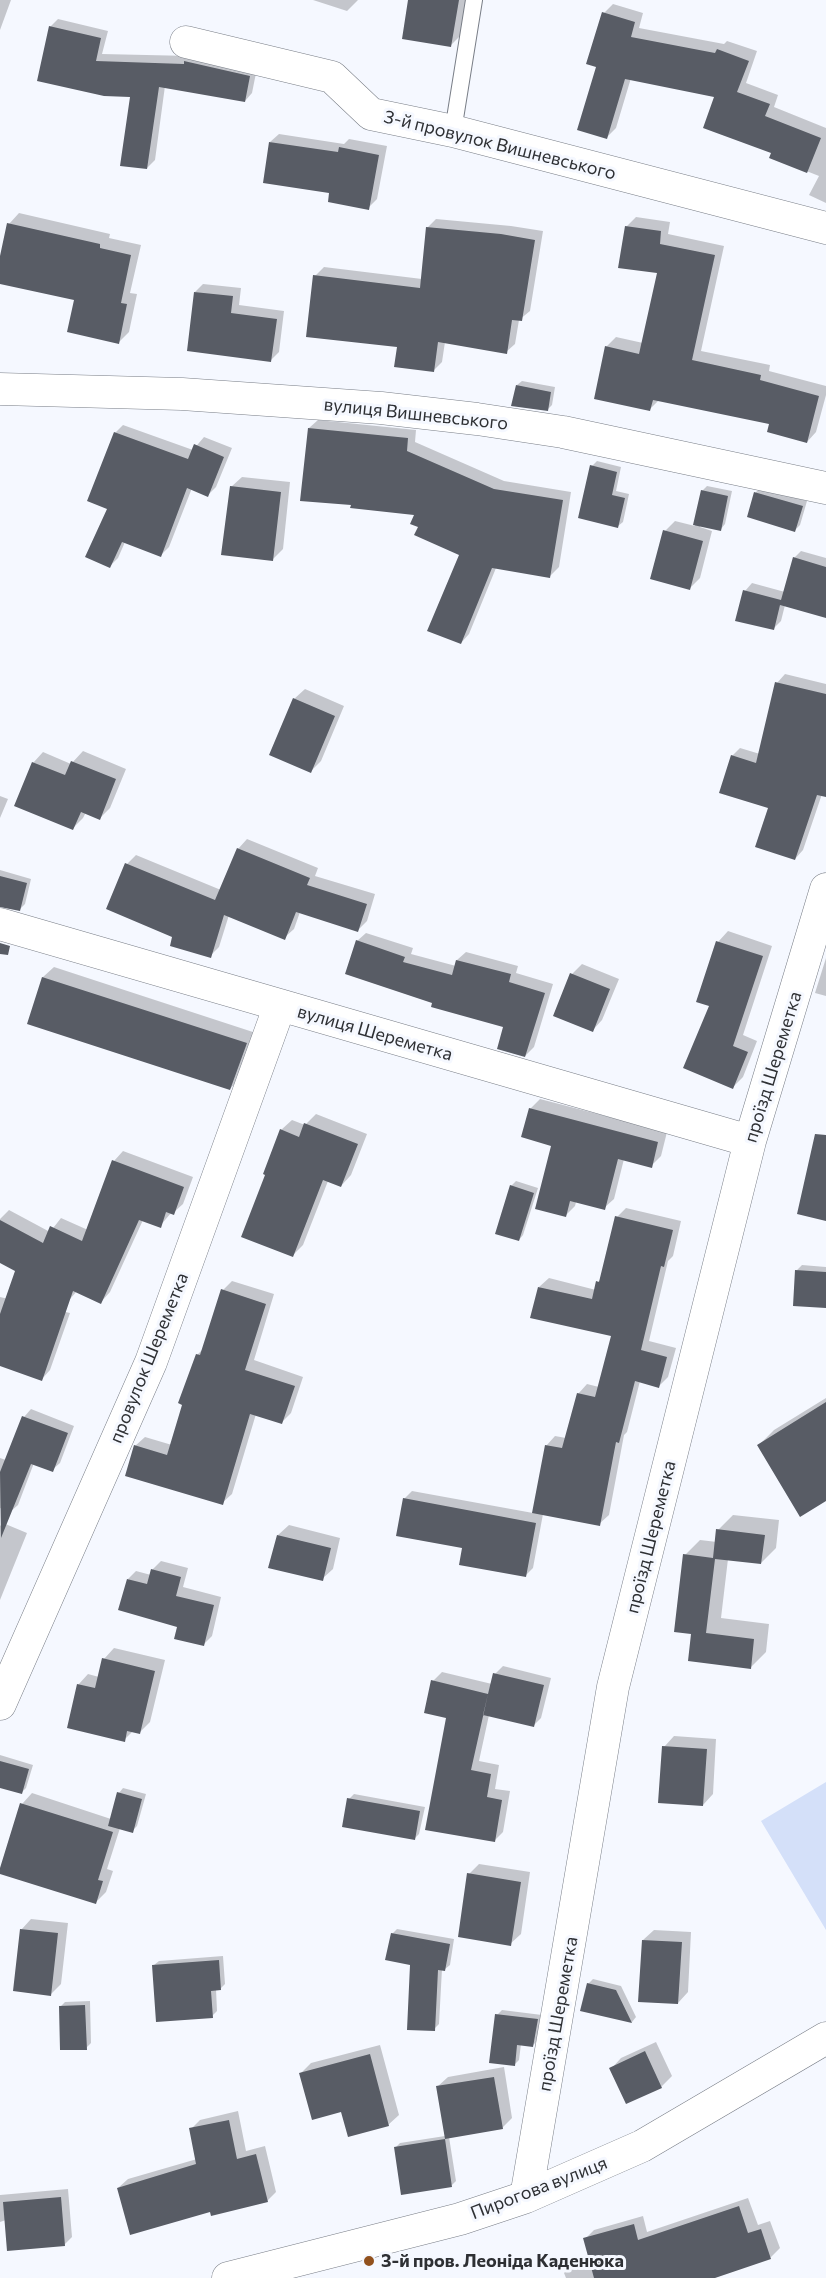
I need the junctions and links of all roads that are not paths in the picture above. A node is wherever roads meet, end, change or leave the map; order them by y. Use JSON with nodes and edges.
{"nodes":[{"id":1,"x":474,"y":0,"type":"edge"},
{"id":2,"x":186,"y":42,"type":"dead end"},
{"id":3,"x":453,"y":130,"type":"junction"},
{"id":4,"x":826,"y":228,"type":"edge"},
{"id":5,"x":0,"y":389,"type":"edge"},
{"id":6,"x":826,"y":488,"type":"edge"},
{"id":7,"x":826,"y":889,"type":"edge"},
{"id":8,"x":0,"y":924,"type":"edge"},
{"id":9,"x":280,"y":1005,"type":"junction"},
{"id":10,"x":750,"y":1141,"type":"junction"},
{"id":11,"x":0,"y":1704,"type":"edge"},
{"id":12,"x":826,"y":2038,"type":"edge"},
{"id":13,"x":526,"y":2197,"type":"junction"},
{"id":14,"x":281,"y":2272,"type":"edge"},
{"id":15,"x":228,"y":2278,"type":"edge"}],
"edges":[{"from":1,"to":3,"type":"lane"},
{"from":2,"to":3,"type":"street","name":"3-й провулок Вишневського"},
{"from":3,"to":4,"type":"street","name":"3-й провулок Вишневського"},
{"from":5,"to":6,"type":"street","name":"вулиця Вишневського"},
{"from":7,"to":10,"type":"street","name":"проїзд Шереметка"},
{"from":8,"to":9,"type":"street","name":"вулиця Шереметка"},
{"from":9,"to":10,"type":"street","name":"вулиця Шереметка"},
{"from":9,"to":11,"type":"street","name":"провулок Шереметка"},
{"from":10,"to":13,"type":"street","name":"проїзд Шереметка"},
{"from":12,"to":13,"type":"street","name":"Пирогова вулиця"},
{"from":13,"to":14,"type":"street","name":"Пирогова вулиця"},
{"from":14,"to":15,"type":"street","name":"Пирогова вулиця"}]}
